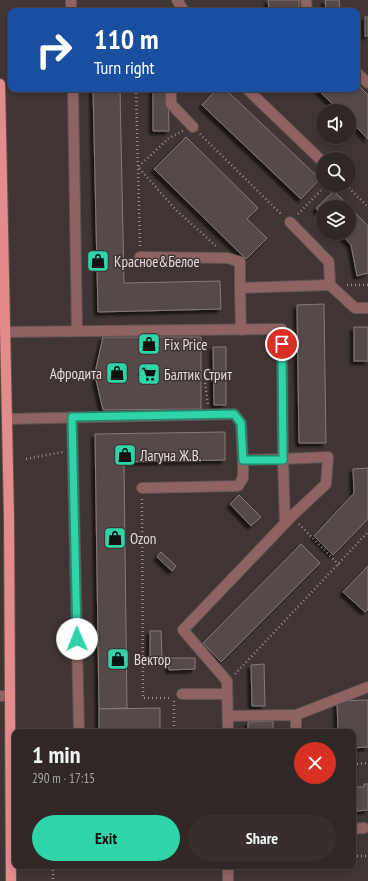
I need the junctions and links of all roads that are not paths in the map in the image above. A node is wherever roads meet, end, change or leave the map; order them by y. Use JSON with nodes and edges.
{"nodes":[{"id":1,"x":360,"y":76,"type":"edge"},
{"id":2,"x":368,"y":83,"type":"edge"},
{"id":3,"x":0,"y":84,"type":"edge"},
{"id":4,"x":72,"y":92,"type":"edge"},
{"id":5,"x":171,"y":92,"type":"edge"},
{"id":6,"x":250,"y":92,"type":"edge"},
{"id":7,"x":193,"y":127,"type":"road end"},
{"id":8,"x":316,"y":155,"type":"edge"},
{"id":9,"x":1,"y":162,"type":"edge"},
{"id":10,"x":290,"y":222,"type":"road end"},
{"id":11,"x":140,"y":257,"type":"road end"},
{"id":12,"x":330,"y":285,"type":"junction"},
{"id":13,"x":240,"y":288,"type":"junction"},
{"id":14,"x":368,"y":308,"type":"edge"},
{"id":15,"x":241,"y":330,"type":"junction"},
{"id":16,"x":77,"y":331,"type":"junction"},
{"id":17,"x":5,"y":332,"type":"junction"},
{"id":18,"x":72,"y":417,"type":"junction"},
{"id":19,"x":7,"y":419,"type":"junction"},
{"id":20,"x":243,"y":460,"type":"junction"},
{"id":21,"x":283,"y":460,"type":"junction"},
{"id":22,"x":142,"y":488,"type":"road end"},
{"id":23,"x":4,"y":519,"type":"edge"},
{"id":24,"x":288,"y":520,"type":"junction"},
{"id":25,"x":368,"y":687,"type":"edge"},
{"id":26,"x":182,"y":694,"type":"dead end"},
{"id":27,"x":228,"y":694,"type":"junction"},
{"id":28,"x":5,"y":696,"type":"edge"},
{"id":29,"x":296,"y":715,"type":"junction"},
{"id":30,"x":228,"y":716,"type":"junction"},
{"id":31,"x":79,"y":729,"type":"edge"},
{"id":32,"x":228,"y":729,"type":"edge"},
{"id":33,"x":296,"y":729,"type":"edge"},
{"id":34,"x":12,"y":743,"type":"edge"},
{"id":35,"x":12,"y":816,"type":"edge"},
{"id":36,"x":364,"y":828,"type":"dead end"},
{"id":37,"x":356,"y":829,"type":"edge"},
{"id":38,"x":228,"y":869,"type":"edge"},
{"id":39,"x":11,"y":881,"type":"edge"},
{"id":40,"x":228,"y":881,"type":"edge"}],
"edges":[{"from":1,"to":2,"type":"lane"},
{"from":3,"to":9,"type":"main road"},
{"from":4,"to":16,"type":"lane"},
{"from":5,"to":7,"type":"lane"},
{"from":6,"to":8,"type":"lane"},
{"from":9,"to":17,"type":"main road"},
{"from":10,"to":12,"type":"lane"},
{"from":11,"to":13,"type":"lane"},
{"from":12,"to":13,"type":"lane"},
{"from":12,"to":14,"type":"lane"},
{"from":13,"to":15,"type":"lane"},
{"from":15,"to":16,"type":"lane"},
{"from":15,"to":21,"type":"lane"},
{"from":16,"to":17,"type":"lane"},
{"from":17,"to":19,"type":"main road"},
{"from":18,"to":19,"type":"lane"},
{"from":18,"to":20,"type":"lane"},
{"from":18,"to":31,"type":"lane"},
{"from":19,"to":23,"type":"main road"},
{"from":20,"to":21,"type":"lane"},
{"from":20,"to":22,"type":"lane"},
{"from":21,"to":24,"type":"lane"},
{"from":21,"to":24,"type":"lane"},
{"from":23,"to":28,"type":"main road"},
{"from":24,"to":27,"type":"lane"},
{"from":25,"to":29,"type":"lane"},
{"from":26,"to":27,"type":"lane"},
{"from":27,"to":30,"type":"lane"},
{"from":28,"to":34,"type":"main road"},
{"from":29,"to":30,"type":"lane"},
{"from":29,"to":33,"type":"lane"},
{"from":30,"to":32,"type":"lane"},
{"from":35,"to":39,"type":"main road"},
{"from":36,"to":37,"type":"lane"},
{"from":38,"to":40,"type":"lane"}]}
